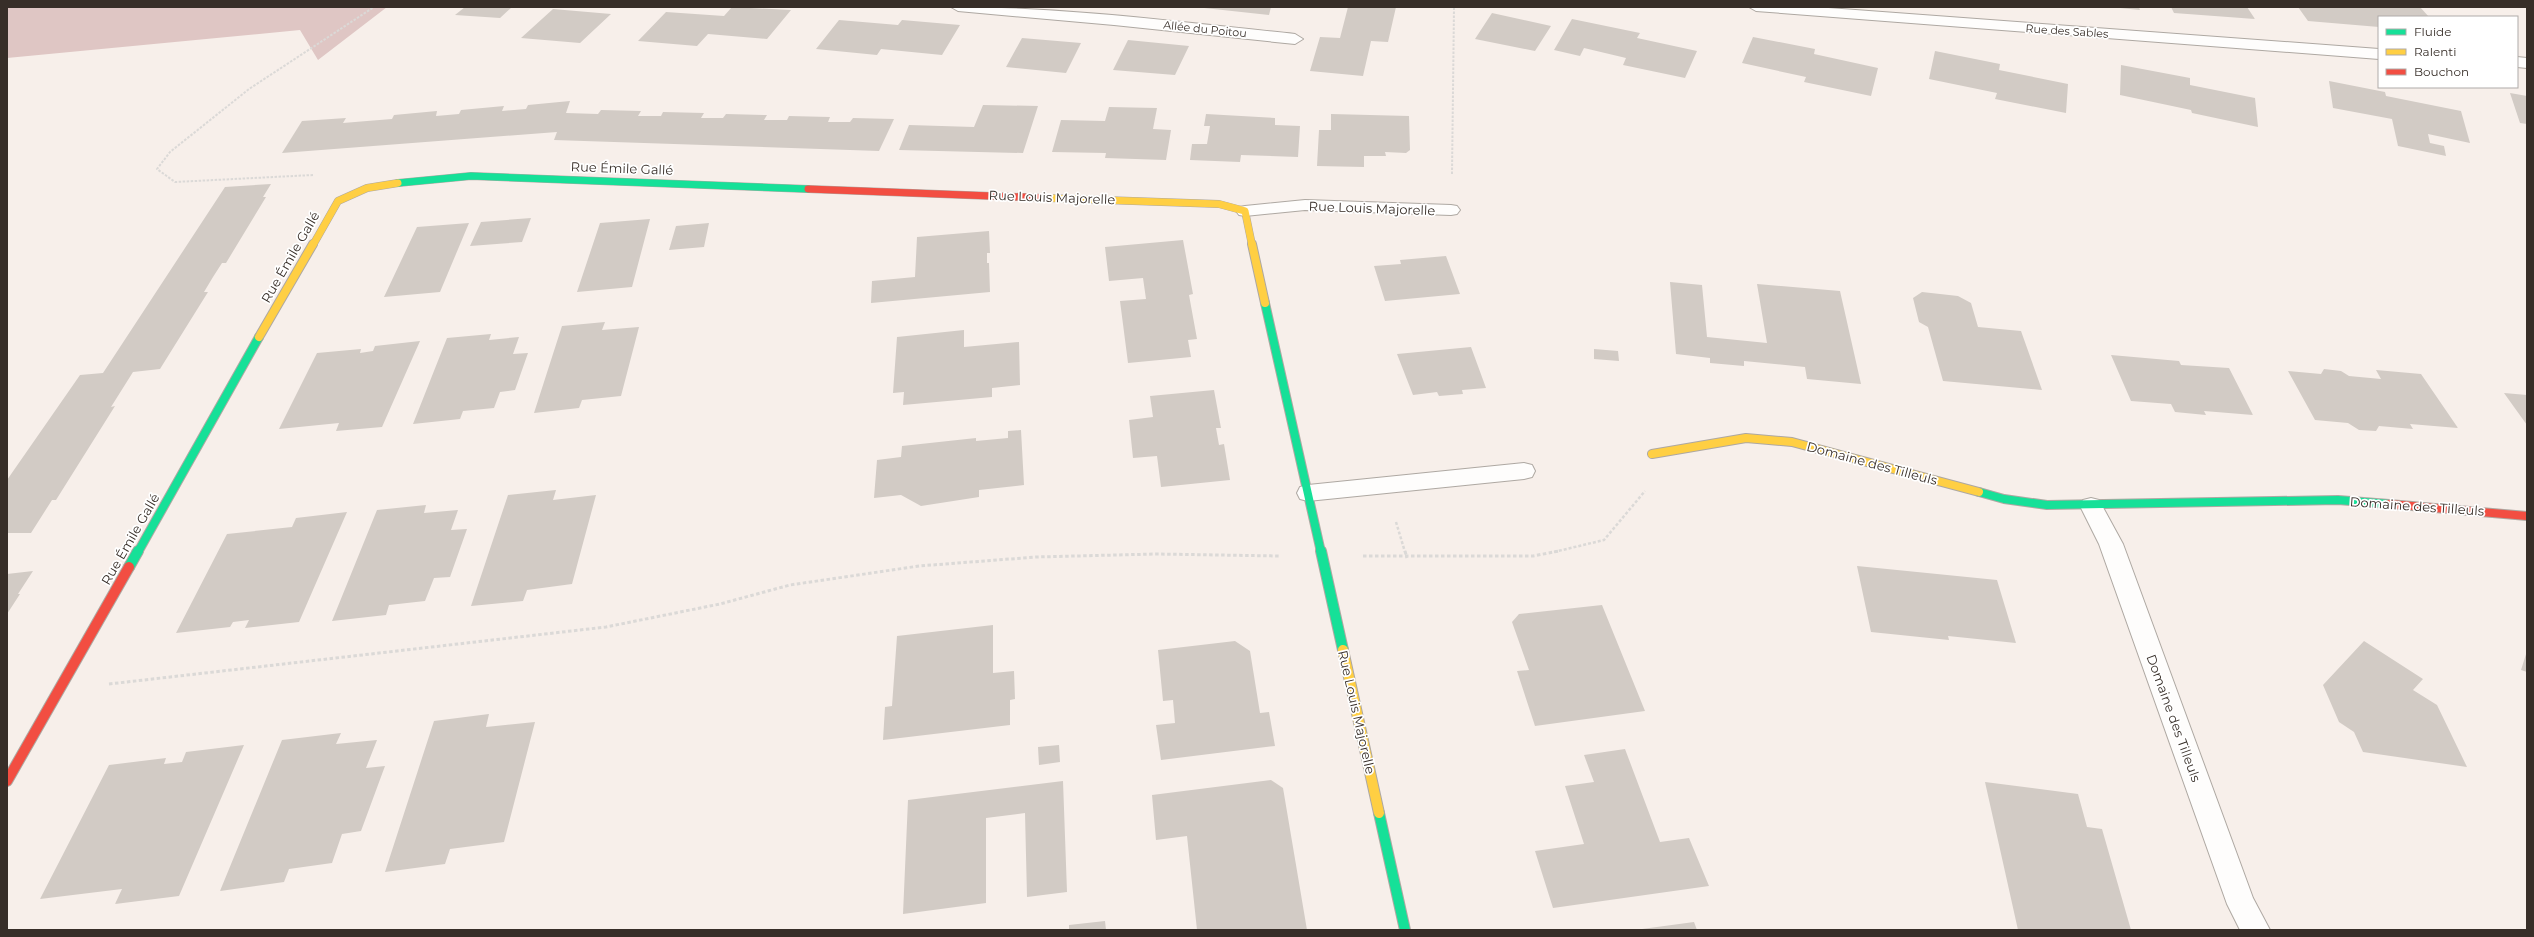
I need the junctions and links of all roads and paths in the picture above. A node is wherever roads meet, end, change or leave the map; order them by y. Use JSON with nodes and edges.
{"nodes":[{"id":1,"x":374,"y":7,"type":"edge"},
{"id":2,"x":958,"y":7,"type":"edge"},
{"id":3,"x":1127,"y":7,"type":"edge"},
{"id":4,"x":1454,"y":7,"type":"edge"},
{"id":5,"x":1756,"y":7,"type":"edge"},
{"id":6,"x":1114,"y":20,"type":"junction"},
{"id":7,"x":1296,"y":39,"type":"dead end"},
{"id":8,"x":2378,"y":54,"type":"edge"},
{"id":9,"x":857,"y":189,"type":"joint"},
{"id":10,"x":352,"y":192,"type":"junction"},
{"id":11,"x":1451,"y":210,"type":"joint"},
{"id":12,"x":1245,"y":211,"type":"junction"},
{"id":13,"x":1652,"y":454,"type":"joint"},
{"id":14,"x":1524,"y":471,"type":"dead end"},
{"id":15,"x":1308,"y":493,"type":"junction"},
{"id":16,"x":2091,"y":506,"type":"junction"},
{"id":17,"x":2527,"y":516,"type":"edge"},
{"id":18,"x":1322,"y":555,"type":"junction"},
{"id":19,"x":105,"y":685,"type":"dead end"},
{"id":20,"x":7,"y":782,"type":"edge"},
{"id":21,"x":1406,"y":930,"type":"edge"},
{"id":22,"x":2255,"y":930,"type":"edge"}],
"edges":[{"from":1,"to":10,"type":"path"},
{"from":2,"to":6,"type":"street","name":"Allée du Poitou"},
{"from":3,"to":6,"type":"street"},
{"from":4,"to":11,"type":"path"},
{"from":5,"to":8,"type":"street","name":"Rue des Sables"},
{"from":6,"to":7,"type":"street","name":"Allée du Poitou"},
{"from":9,"to":10,"type":"street","name":"Rue Émile Gallé"},
{"from":9,"to":12,"type":"street","name":"Rue Louis Majorelle"},
{"from":10,"to":20,"type":"street","name":"Rue Émile Gallé"},
{"from":11,"to":12,"type":"street","name":"Rue Louis Majorelle"},
{"from":12,"to":15,"type":"street","name":"Rue Louis Majorelle"},
{"from":13,"to":16,"type":"street","name":"Domaine des Tilleuls"},
{"from":13,"to":18,"type":"path"},
{"from":14,"to":15,"type":"street"},
{"from":15,"to":18,"type":"street","name":"Rue Louis Majorelle"},
{"from":16,"to":17,"type":"street","name":"Domaine des Tilleuls"},
{"from":16,"to":22,"type":"street","name":"Domaine des Tilleuls"},
{"from":18,"to":19,"type":"path"},
{"from":18,"to":21,"type":"street","name":"Rue Louis Majorelle"}]}
